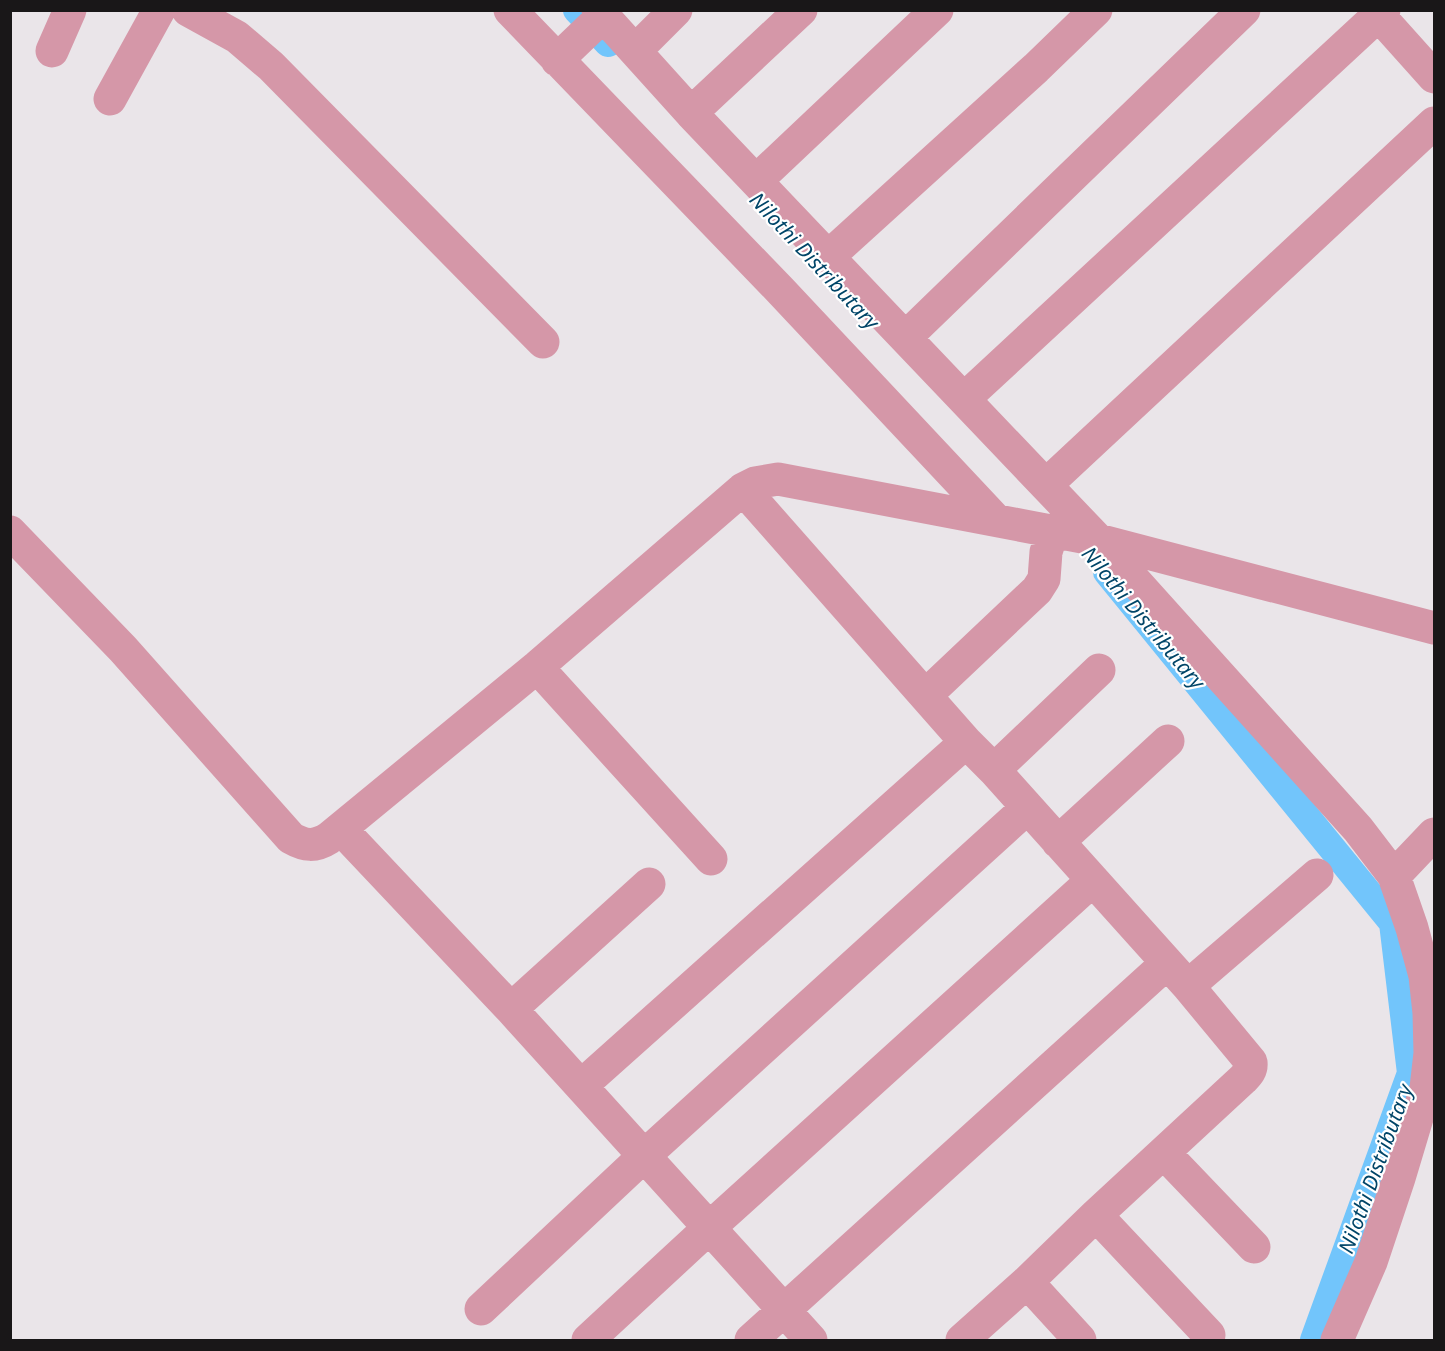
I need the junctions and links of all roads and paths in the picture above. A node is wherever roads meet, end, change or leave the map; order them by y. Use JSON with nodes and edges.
{"nodes":[{"id":1,"x":70,"y":10,"type":"edge"},
{"id":2,"x":159,"y":10,"type":"edge"},
{"id":3,"x":188,"y":10,"type":"edge"},
{"id":4,"x":510,"y":10,"type":"edge"},
{"id":5,"x":676,"y":10,"type":"edge"},
{"id":6,"x":801,"y":10,"type":"edge"},
{"id":7,"x":937,"y":10,"type":"edge"},
{"id":8,"x":1096,"y":10,"type":"edge"},
{"id":9,"x":1244,"y":10,"type":"edge"},
{"id":10,"x":1379,"y":12,"type":"edge"},
{"id":11,"x":598,"y":17,"type":"edge"},
{"id":12,"x":228,"y":19,"type":"edge"},
{"id":13,"x":636,"y":50,"type":"junction"},
{"id":14,"x":52,"y":51,"type":"dead end"},
{"id":15,"x":562,"y":55,"type":"junction"},
{"id":16,"x":1434,"y":77,"type":"edge"},
{"id":17,"x":110,"y":99,"type":"dead end"},
{"id":18,"x":692,"y":113,"type":"junction"},
{"id":19,"x":1434,"y":123,"type":"edge"},
{"id":20,"x":756,"y":181,"type":"junction"},
{"id":21,"x":829,"y":256,"type":"junction"},
{"id":22,"x":906,"y":337,"type":"junction"},
{"id":23,"x":543,"y":342,"type":"dead end"},
{"id":24,"x":964,"y":399,"type":"junction"},
{"id":25,"x":1047,"y":484,"type":"junction"},
{"id":26,"x":743,"y":489,"type":"junction"},
{"id":27,"x":995,"y":519,"type":"junction"},
{"id":28,"x":1054,"y":531,"type":"junction"},
{"id":29,"x":10,"y":532,"type":"edge"},
{"id":30,"x":1097,"y":540,"type":"junction"},
{"id":31,"x":1434,"y":628,"type":"edge"},
{"id":32,"x":537,"y":667,"type":"junction"},
{"id":33,"x":1099,"y":670,"type":"dead end"},
{"id":34,"x":926,"y":695,"type":"junction"},
{"id":35,"x":1168,"y":741,"type":"dead end"},
{"id":36,"x":966,"y":742,"type":"junction"},
{"id":37,"x":993,"y":770,"type":"junction"},
{"id":38,"x":1027,"y":808,"type":"junction"},
{"id":39,"x":341,"y":829,"type":"junction"},
{"id":40,"x":1434,"y":834,"type":"edge"},
{"id":41,"x":1058,"y":842,"type":"junction"},
{"id":42,"x":711,"y":859,"type":"dead end"},
{"id":43,"x":1317,"y":875,"type":"dead end"},
{"id":44,"x":1394,"y":876,"type":"junction"},
{"id":45,"x":1093,"y":880,"type":"junction"},
{"id":46,"x":649,"y":884,"type":"dead end"},
{"id":47,"x":1178,"y":974,"type":"junction"},
{"id":48,"x":1430,"y":981,"type":"edge"},
{"id":49,"x":511,"y":1009,"type":"junction"},
{"id":50,"x":581,"y":1086,"type":"junction"},
{"id":51,"x":1164,"y":1153,"type":"junction"},
{"id":52,"x":644,"y":1156,"type":"junction"},
{"id":53,"x":1096,"y":1215,"type":"junction"},
{"id":54,"x":709,"y":1228,"type":"junction"},
{"id":55,"x":1254,"y":1247,"type":"dead end"},
{"id":56,"x":1028,"y":1282,"type":"junction"},
{"id":57,"x":481,"y":1309,"type":"dead end"},
{"id":58,"x":785,"y":1311,"type":"junction"},
{"id":59,"x":1209,"y":1335,"type":"dead end"},
{"id":60,"x":588,"y":1341,"type":"edge"},
{"id":61,"x":751,"y":1341,"type":"edge"},
{"id":62,"x":810,"y":1341,"type":"edge"},
{"id":63,"x":962,"y":1341,"type":"edge"},
{"id":64,"x":1080,"y":1341,"type":"edge"},
{"id":65,"x":1337,"y":1341,"type":"edge"}],
"edges":[{"from":1,"to":14,"type":"street"},
{"from":2,"to":17,"type":"street"},
{"from":3,"to":12,"type":"street"},
{"from":4,"to":15,"type":"street"},
{"from":5,"to":13,"type":"street"},
{"from":6,"to":18,"type":"street"},
{"from":7,"to":20,"type":"street"},
{"from":8,"to":21,"type":"street"},
{"from":9,"to":22,"type":"street"},
{"from":10,"to":16,"type":"street"},
{"from":10,"to":24,"type":"street"},
{"from":11,"to":13,"type":"street"},
{"from":11,"to":15,"type":"street"},
{"from":12,"to":23,"type":"street"},
{"from":13,"to":18,"type":"street"},
{"from":15,"to":27,"type":"street"},
{"from":18,"to":20,"type":"street"},
{"from":19,"to":25,"type":"street"},
{"from":20,"to":21,"type":"street"},
{"from":21,"to":22,"type":"street"},
{"from":22,"to":24,"type":"street"},
{"from":24,"to":25,"type":"street"},
{"from":25,"to":30,"type":"street"},
{"from":26,"to":27,"type":"street"},
{"from":26,"to":32,"type":"street"},
{"from":26,"to":34,"type":"street"},
{"from":27,"to":28,"type":"street"},
{"from":28,"to":30,"type":"street"},
{"from":28,"to":34,"type":"street"},
{"from":29,"to":39,"type":"street"},
{"from":30,"to":31,"type":"street"},
{"from":30,"to":44,"type":"street"},
{"from":32,"to":39,"type":"street"},
{"from":32,"to":42,"type":"street"},
{"from":33,"to":37,"type":"street"},
{"from":34,"to":36,"type":"street"},
{"from":35,"to":41,"type":"street"},
{"from":36,"to":37,"type":"street"},
{"from":36,"to":50,"type":"street"},
{"from":37,"to":38,"type":"street"},
{"from":38,"to":41,"type":"street"},
{"from":38,"to":52,"type":"street"},
{"from":39,"to":49,"type":"street"},
{"from":40,"to":44,"type":"street"},
{"from":41,"to":45,"type":"street"},
{"from":43,"to":47,"type":"street"},
{"from":44,"to":48,"type":"street"},
{"from":45,"to":47,"type":"street"},
{"from":45,"to":54,"type":"street"},
{"from":46,"to":49,"type":"street"},
{"from":47,"to":51,"type":"street"},
{"from":47,"to":58,"type":"street"},
{"from":48,"to":65,"type":"street"},
{"from":49,"to":50,"type":"street"},
{"from":50,"to":52,"type":"street"},
{"from":51,"to":53,"type":"street"},
{"from":51,"to":55,"type":"street"},
{"from":52,"to":54,"type":"street"},
{"from":52,"to":57,"type":"street"},
{"from":53,"to":56,"type":"street"},
{"from":53,"to":59,"type":"street"},
{"from":54,"to":58,"type":"street"},
{"from":54,"to":60,"type":"street"},
{"from":56,"to":63,"type":"street"},
{"from":56,"to":64,"type":"street"},
{"from":58,"to":61,"type":"street"},
{"from":58,"to":62,"type":"street"}]}
